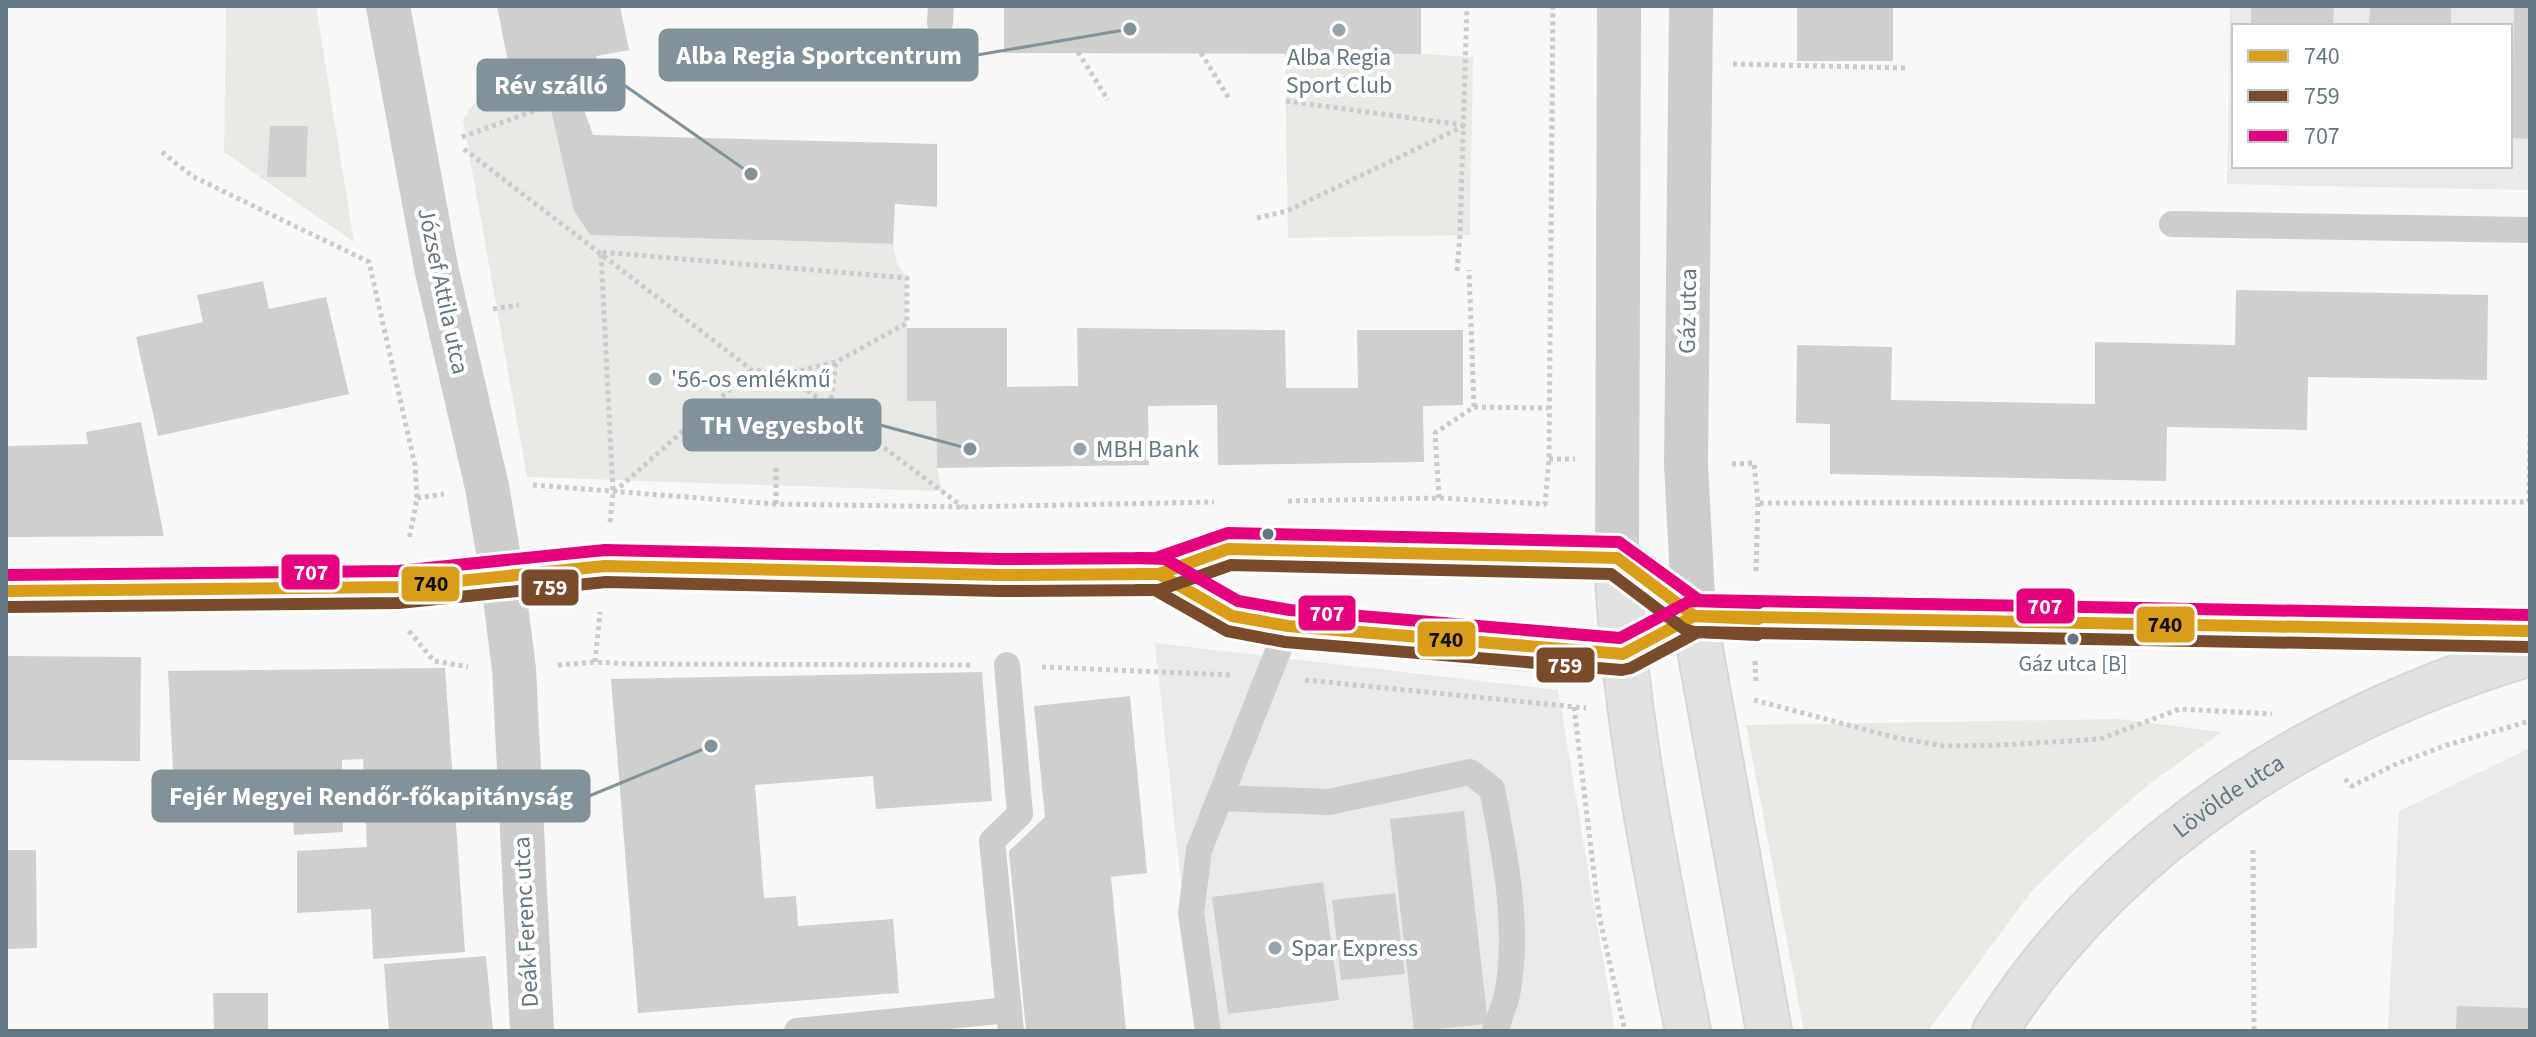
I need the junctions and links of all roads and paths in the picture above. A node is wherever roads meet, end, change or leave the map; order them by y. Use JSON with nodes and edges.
{"nodes":[{"id":1,"x":388,"y":6,"type":"edge"},
{"id":2,"x":1467,"y":6,"type":"edge"},
{"id":3,"x":1553,"y":6,"type":"edge"},
{"id":4,"x":1619,"y":6,"type":"edge"},
{"id":5,"x":1691,"y":6,"type":"edge"},
{"id":6,"x":1078,"y":52,"type":"dead end"},
{"id":7,"x":1201,"y":53,"type":"dead end"},
{"id":8,"x":1691,"y":63,"type":"junction"},
{"id":9,"x":1908,"y":68,"type":"dead end"},
{"id":10,"x":1108,"y":100,"type":"dead end"},
{"id":11,"x":1230,"y":100,"type":"dead end"},
{"id":12,"x":1286,"y":101,"type":"dead end"},
{"id":13,"x":550,"y":105,"type":"dead end"},
{"id":14,"x":1464,"y":126,"type":"junction"},
{"id":15,"x":462,"y":137,"type":"dead end"},
{"id":16,"x":464,"y":149,"type":"dead end"},
{"id":17,"x":162,"y":152,"type":"dead end"},
{"id":18,"x":1257,"y":218,"type":"dead end"},
{"id":19,"x":2172,"y":224,"type":"dead end"},
{"id":20,"x":2530,"y":230,"type":"edge"},
{"id":21,"x":601,"y":252,"type":"junction"},
{"id":22,"x":1469,"y":270,"type":"dead end"},
{"id":23,"x":1457,"y":271,"type":"dead end"},
{"id":24,"x":519,"y":305,"type":"dead end"},
{"id":25,"x":493,"y":309,"type":"dead end"},
{"id":26,"x":836,"y":362,"type":"junction"},
{"id":27,"x":788,"y":366,"type":"dead end"},
{"id":28,"x":752,"y":370,"type":"junction"},
{"id":29,"x":786,"y":374,"type":"junction"},
{"id":30,"x":805,"y":378,"type":"dead end"},
{"id":31,"x":830,"y":407,"type":"junction"},
{"id":32,"x":1474,"y":407,"type":"junction"},
{"id":33,"x":1548,"y":408,"type":"junction"},
{"id":34,"x":2530,"y":435,"type":"edge"},
{"id":35,"x":1619,"y":458,"type":"junction"},
{"id":36,"x":1549,"y":459,"type":"junction"},
{"id":37,"x":776,"y":464,"type":"dead end"},
{"id":38,"x":1686,"y":465,"type":"junction"},
{"id":39,"x":524,"y":484,"type":"dead end"},
{"id":40,"x":613,"y":493,"type":"junction"},
{"id":41,"x":417,"y":498,"type":"dead end"},
{"id":42,"x":1439,"y":498,"type":"junction"},
{"id":43,"x":1280,"y":501,"type":"dead end"},
{"id":44,"x":1217,"y":502,"type":"dead end"},
{"id":45,"x":2530,"y":502,"type":"edge"},
{"id":46,"x":776,"y":504,"type":"junction"},
{"id":47,"x":963,"y":507,"type":"junction"},
{"id":48,"x":1617,"y":558,"type":"junction"},
{"id":49,"x":1159,"y":574,"type":"junction"},
{"id":50,"x":502,"y":575,"type":"junction"},
{"id":51,"x":399,"y":587,"type":"junction"},
{"id":52,"x":6,"y":591,"type":"edge"},
{"id":53,"x":1694,"y":616,"type":"junction"},
{"id":54,"x":1288,"y":626,"type":"junction"},
{"id":55,"x":2530,"y":631,"type":"edge"},
{"id":56,"x":2530,"y":653,"type":"edge"},
{"id":57,"x":1623,"y":654,"type":"junction"},
{"id":58,"x":1007,"y":665,"type":"joint"},
{"id":59,"x":514,"y":669,"type":"junction"},
{"id":60,"x":1707,"y":696,"type":"junction"},
{"id":61,"x":1518,"y":701,"type":"dead end"},
{"id":62,"x":2530,"y":721,"type":"edge"},
{"id":63,"x":2309,"y":744,"type":"junction"},
{"id":64,"x":1220,"y":798,"type":"junction"},
{"id":65,"x":2253,"y":850,"type":"dead end"},
{"id":66,"x":1010,"y":1021,"type":"edge"},
{"id":67,"x":532,"y":1031,"type":"edge"},
{"id":68,"x":797,"y":1031,"type":"edge"},
{"id":69,"x":1208,"y":1031,"type":"edge"},
{"id":70,"x":1495,"y":1031,"type":"edge"},
{"id":71,"x":1625,"y":1031,"type":"edge"},
{"id":72,"x":1688,"y":1031,"type":"edge"},
{"id":73,"x":1769,"y":1031,"type":"edge"},
{"id":74,"x":1995,"y":1031,"type":"edge"},
{"id":75,"x":2254,"y":1031,"type":"edge"}],
"edges":[{"from":1,"to":50,"type":"street","name":"József Attila utca"},
{"from":2,"to":14,"type":"path"},
{"from":3,"to":33,"type":"path"},
{"from":4,"to":35,"type":"street"},
{"from":5,"to":8,"type":"street","name":"Gáz utca"},
{"from":6,"to":10,"type":"path"},
{"from":7,"to":11,"type":"path"},
{"from":8,"to":9,"type":"path"},
{"from":8,"to":38,"type":"street","name":"Gáz utca"},
{"from":12,"to":14,"type":"path"},
{"from":13,"to":15,"type":"path"},
{"from":14,"to":18,"type":"path"},
{"from":14,"to":23,"type":"path"},
{"from":16,"to":21,"type":"path"},
{"from":17,"to":41,"type":"path"},
{"from":19,"to":20,"type":"lane"},
{"from":21,"to":26,"type":"path"},
{"from":21,"to":28,"type":"path"},
{"from":21,"to":40,"type":"path"},
{"from":22,"to":32,"type":"path"},
{"from":24,"to":25,"type":"path"},
{"from":26,"to":29,"type":"path"},
{"from":26,"to":31,"type":"path"},
{"from":27,"to":29,"type":"path"},
{"from":28,"to":29,"type":"path"},
{"from":28,"to":40,"type":"path"},
{"from":29,"to":30,"type":"path"},
{"from":29,"to":31,"type":"path"},
{"from":31,"to":47,"type":"path"},
{"from":32,"to":33,"type":"path"},
{"from":32,"to":42,"type":"path"},
{"from":33,"to":36,"type":"path"},
{"from":34,"to":45,"type":"path"},
{"from":35,"to":36,"type":"path"},
{"from":35,"to":48,"type":"street"},
{"from":36,"to":42,"type":"path"},
{"from":37,"to":46,"type":"path"},
{"from":38,"to":45,"type":"path"},
{"from":38,"to":53,"type":"street","name":"Gáz utca"},
{"from":39,"to":40,"type":"path"},
{"from":40,"to":46,"type":"path"},
{"from":42,"to":43,"type":"path"},
{"from":44,"to":47,"type":"path"},
{"from":46,"to":47,"type":"path"},
{"from":48,"to":49,"type":"main road"},
{"from":48,"to":53,"type":"main road"},
{"from":48,"to":57,"type":"main road"},
{"from":49,"to":50,"type":"main road"},
{"from":49,"to":54,"type":"main road"},
{"from":50,"to":51,"type":"main road"},
{"from":50,"to":59,"type":"street","name":"Deák Ferenc utca"},
{"from":51,"to":52,"type":"main road"},
{"from":51,"to":59,"type":"path"},
{"from":53,"to":55,"type":"main road"},
{"from":53,"to":57,"type":"main road"},
{"from":53,"to":60,"type":"main road"},
{"from":54,"to":57,"type":"main road"},
{"from":54,"to":64,"type":"lane"},
{"from":56,"to":63,"type":"main road","name":"Lövölde utca"},
{"from":57,"to":72,"type":"main road"},
{"from":58,"to":59,"type":"path"},
{"from":58,"to":66,"type":"lane"},
{"from":59,"to":67,"type":"street","name":"Deák Ferenc utca"},
{"from":60,"to":63,"type":"path"},
{"from":60,"to":73,"type":"main road"},
{"from":61,"to":71,"type":"path"},
{"from":62,"to":63,"type":"path"},
{"from":63,"to":74,"type":"main road","name":"Lövölde utca"},
{"from":64,"to":69,"type":"lane"},
{"from":64,"to":70,"type":"lane"},
{"from":65,"to":75,"type":"path"},
{"from":66,"to":68,"type":"lane"}]}
